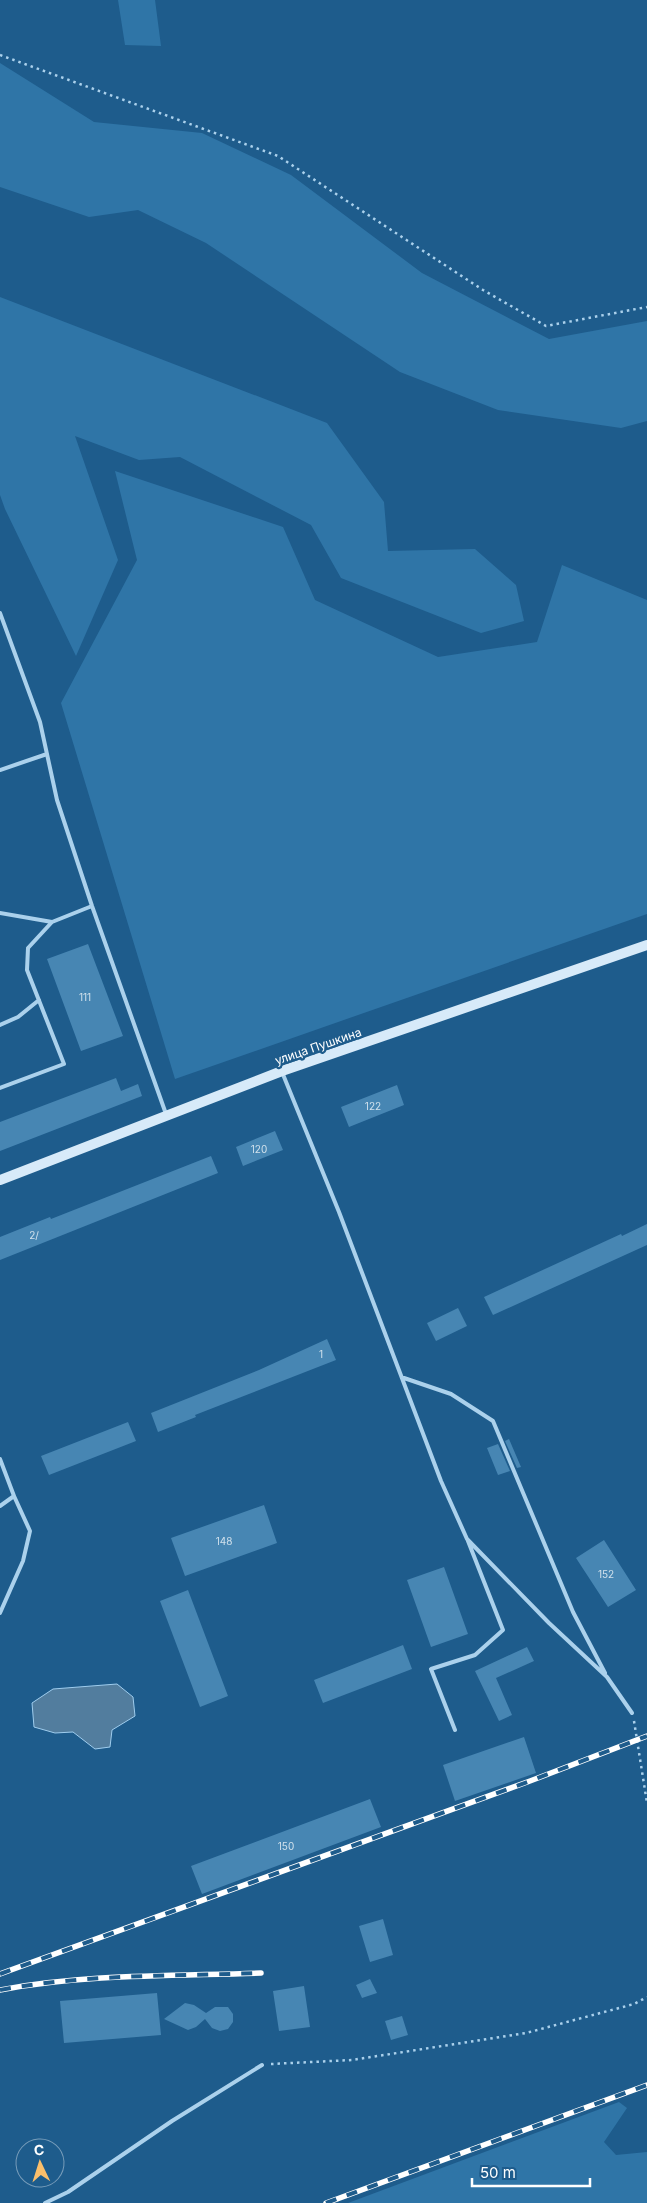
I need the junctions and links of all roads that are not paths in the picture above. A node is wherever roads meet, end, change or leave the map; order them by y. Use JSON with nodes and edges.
{"nodes":[{"id":1,"x":0,"y":613,"type":"edge"},
{"id":2,"x":47,"y":754,"type":"junction"},
{"id":3,"x":0,"y":770,"type":"edge"},
{"id":4,"x":92,"y":906,"type":"junction"},
{"id":5,"x":0,"y":914,"type":"edge"},
{"id":6,"x":52,"y":922,"type":"junction"},
{"id":7,"x":647,"y":945,"type":"edge"},
{"id":8,"x":39,"y":1000,"type":"junction"},
{"id":9,"x":0,"y":1026,"type":"edge"},
{"id":10,"x":282,"y":1072,"type":"junction"},
{"id":11,"x":0,"y":1088,"type":"edge"},
{"id":12,"x":166,"y":1116,"type":"junction"},
{"id":13,"x":0,"y":1180,"type":"edge"},
{"id":14,"x":404,"y":1378,"type":"junction"},
{"id":15,"x":0,"y":1459,"type":"edge"},
{"id":16,"x":14,"y":1496,"type":"junction"},
{"id":17,"x":0,"y":1506,"type":"edge"},
{"id":18,"x":467,"y":1539,"type":"junction"},
{"id":19,"x":0,"y":1613,"type":"edge"},
{"id":20,"x":607,"y":1677,"type":"junction"},
{"id":21,"x":632,"y":1713,"type":"road end"},
{"id":22,"x":455,"y":1730,"type":"dead end"},
{"id":23,"x":262,"y":2065,"type":"road end"},
{"id":24,"x":46,"y":2203,"type":"edge"}],
"edges":[{"from":1,"to":2,"type":"lane"},
{"from":2,"to":3,"type":"lane"},
{"from":2,"to":4,"type":"lane"},
{"from":4,"to":6,"type":"lane"},
{"from":4,"to":12,"type":"lane"},
{"from":5,"to":6,"type":"lane"},
{"from":6,"to":8,"type":"lane"},
{"from":7,"to":10,"type":"main road","name":"улица Пушкина"},
{"from":8,"to":9,"type":"lane"},
{"from":8,"to":11,"type":"lane"},
{"from":10,"to":12,"type":"main road","name":"улица Пушкина"},
{"from":10,"to":14,"type":"lane"},
{"from":12,"to":13,"type":"main road","name":"улица Пушкина"},
{"from":14,"to":18,"type":"lane"},
{"from":14,"to":20,"type":"lane"},
{"from":15,"to":16,"type":"lane"},
{"from":16,"to":17,"type":"lane"},
{"from":16,"to":19,"type":"lane"},
{"from":18,"to":20,"type":"lane"},
{"from":18,"to":22,"type":"lane"},
{"from":20,"to":21,"type":"lane"},
{"from":23,"to":24,"type":"lane"}]}
